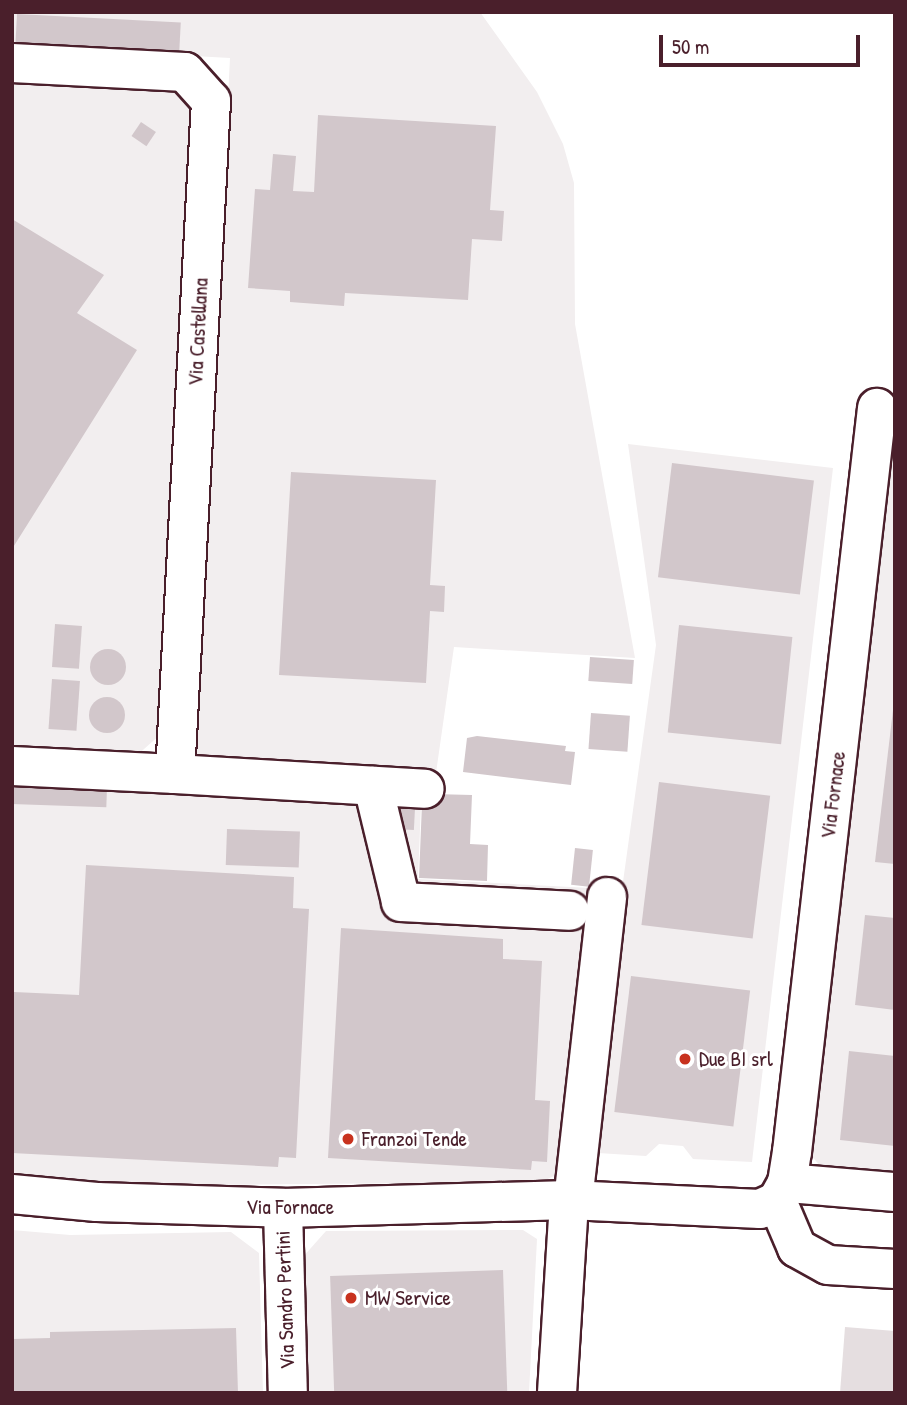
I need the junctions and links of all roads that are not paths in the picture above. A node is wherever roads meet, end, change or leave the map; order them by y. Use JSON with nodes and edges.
{"nodes":[{"id":1,"x":12,"y":63,"type":"edge"},
{"id":2,"x":877,"y":408,"type":"dead end"},
{"id":3,"x":12,"y":766,"type":"edge"},
{"id":4,"x":175,"y":774,"type":"junction"},
{"id":5,"x":373,"y":786,"type":"junction"},
{"id":6,"x":425,"y":789,"type":"dead end"},
{"id":7,"x":607,"y":897,"type":"dead end"},
{"id":8,"x":570,"y":911,"type":"dead end"},
{"id":9,"x":782,"y":1192,"type":"junction"},
{"id":10,"x":895,"y":1192,"type":"edge"},
{"id":11,"x":12,"y":1194,"type":"edge"},
{"id":12,"x":571,"y":1200,"type":"junction"},
{"id":13,"x":283,"y":1208,"type":"junction"},
{"id":14,"x":895,"y":1269,"type":"edge"},
{"id":15,"x":288,"y":1393,"type":"edge"},
{"id":16,"x":557,"y":1393,"type":"edge"}],
"edges":[{"from":1,"to":4,"type":"street","name":"Via Castellana"},
{"from":2,"to":9,"type":"street","name":"Via Fornace"},
{"from":3,"to":4,"type":"street"},
{"from":4,"to":5,"type":"street"},
{"from":5,"to":6,"type":"street"},
{"from":5,"to":8,"type":"street"},
{"from":7,"to":12,"type":"street"},
{"from":9,"to":10,"type":"street","name":"Via Fornace"},
{"from":9,"to":12,"type":"street","name":"Via Fornace"},
{"from":9,"to":14,"type":"street","name":"Via Fornace"},
{"from":11,"to":13,"type":"street","name":"Via Fornace"},
{"from":12,"to":13,"type":"street","name":"Via Fornace"},
{"from":12,"to":16,"type":"street"},
{"from":13,"to":15,"type":"street","name":"Via Sandro Pertini"}]}
